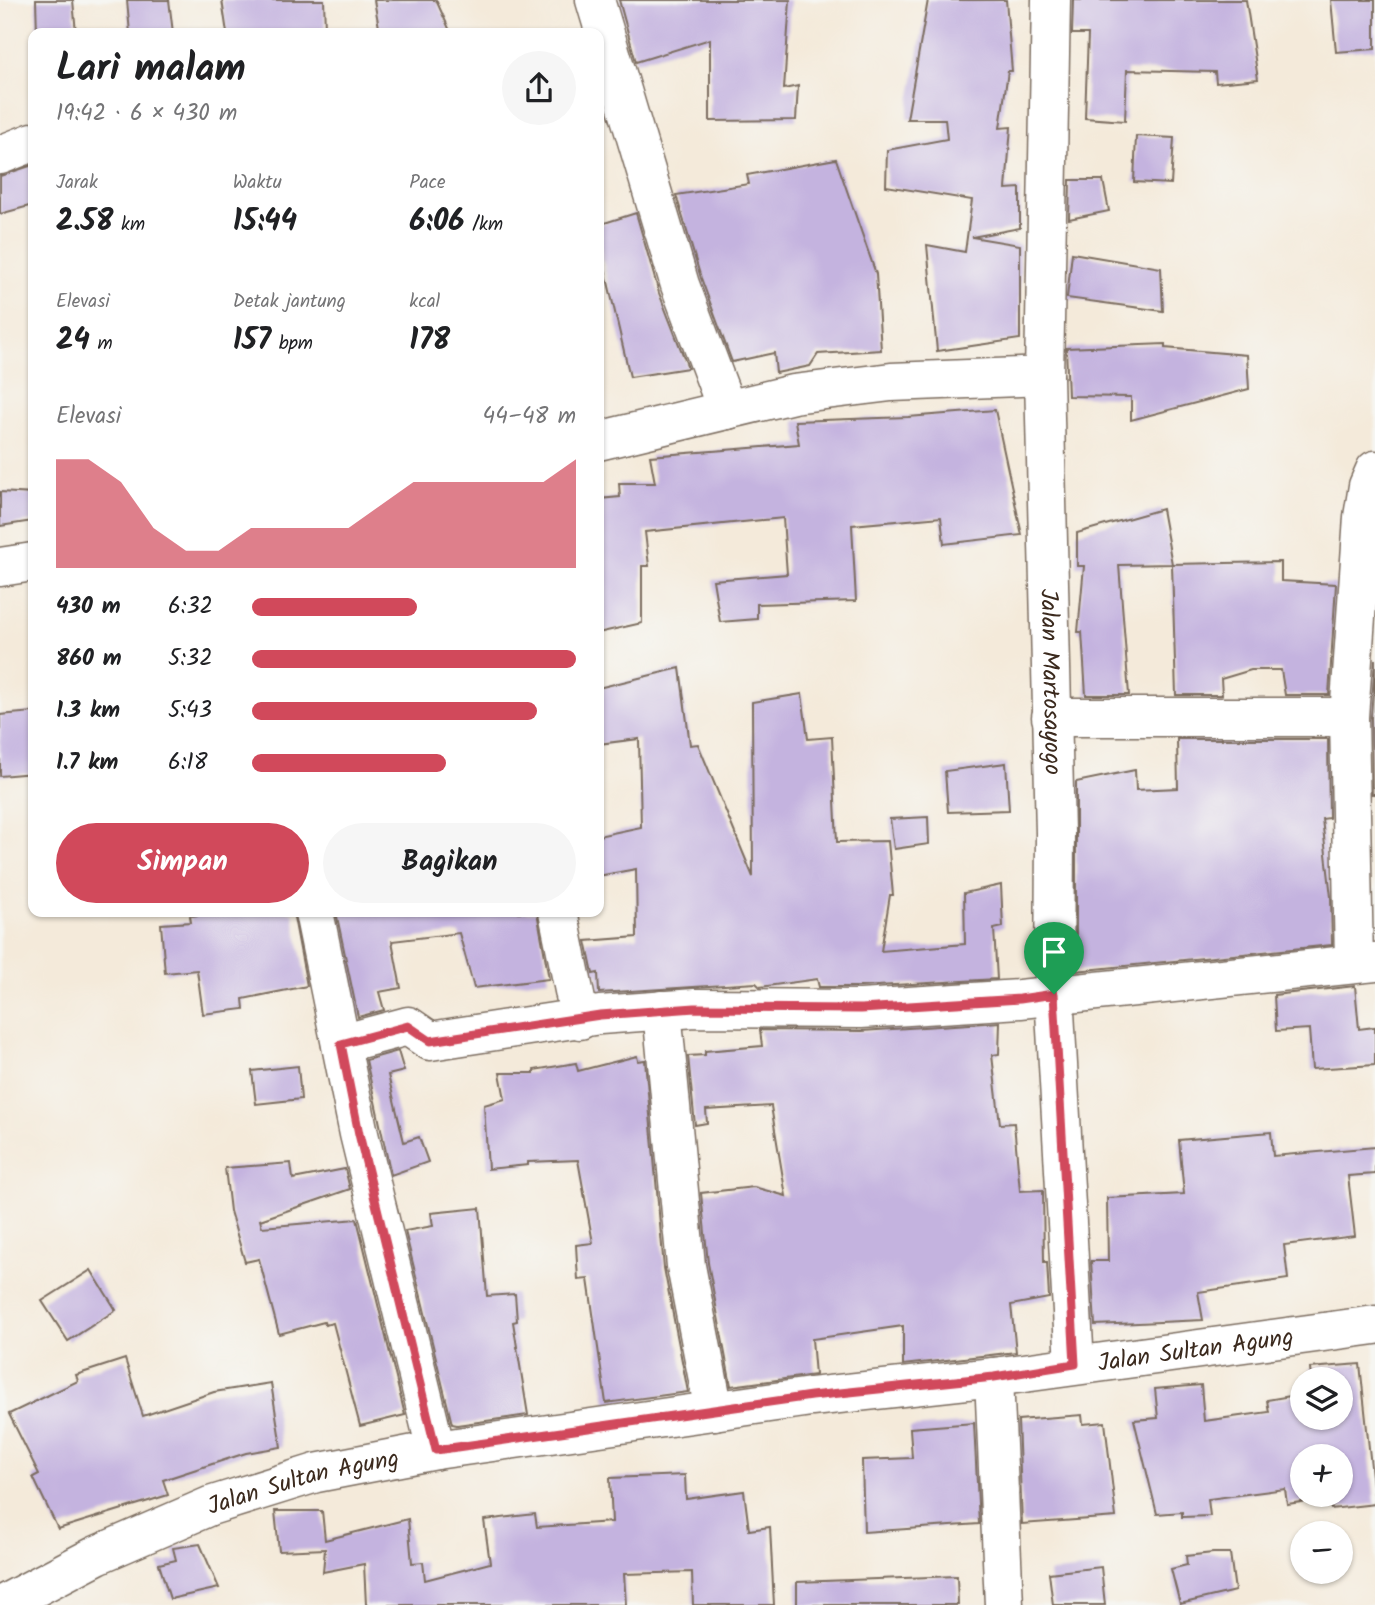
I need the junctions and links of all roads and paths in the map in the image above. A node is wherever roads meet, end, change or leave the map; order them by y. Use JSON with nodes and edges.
{"nodes":[{"id":1,"x":595,"y":0,"type":"edge"},
{"id":2,"x":1051,"y":0,"type":"edge"},
{"id":3,"x":603,"y":28,"type":"edge"},
{"id":4,"x":604,"y":30,"type":"edge"},
{"id":5,"x":28,"y":144,"type":"edge"},
{"id":6,"x":0,"y":155,"type":"edge"},
{"id":7,"x":1044,"y":376,"type":"junction"},
{"id":8,"x":727,"y":410,"type":"junction"},
{"id":9,"x":604,"y":441,"type":"edge"},
{"id":10,"x":1375,"y":470,"type":"edge"},
{"id":11,"x":28,"y":563,"type":"edge"},
{"id":12,"x":0,"y":568,"type":"edge"},
{"id":13,"x":1365,"y":602,"type":"edge"},
{"id":14,"x":1051,"y":717,"type":"junction"},
{"id":15,"x":1349,"y":717,"type":"junction"},
{"id":16,"x":315,"y":917,"type":"edge"},
{"id":17,"x":559,"y":917,"type":"edge"},
{"id":18,"x":1364,"y":962,"type":"edge"},
{"id":19,"x":1054,"y":994,"type":"junction"},
{"id":20,"x":662,"y":1010,"type":"junction"},
{"id":21,"x":580,"y":1020,"type":"junction"},
{"id":22,"x":341,"y":1044,"type":"junction"},
{"id":23,"x":1375,"y":1325,"type":"edge"},
{"id":24,"x":1075,"y":1364,"type":"junction"},
{"id":25,"x":994,"y":1377,"type":"junction"},
{"id":26,"x":714,"y":1411,"type":"junction"},
{"id":27,"x":436,"y":1450,"type":"junction"},
{"id":28,"x":2,"y":1605,"type":"edge"},
{"id":29,"x":1004,"y":1605,"type":"edge"}],
"edges":[{"from":1,"to":3,"type":"street"},
{"from":2,"to":7,"type":"street","name":"Jalan Martosayogo"},
{"from":4,"to":8,"type":"street"},
{"from":5,"to":6,"type":"street"},
{"from":7,"to":8,"type":"street"},
{"from":7,"to":14,"type":"street","name":"Jalan Martosayogo"},
{"from":8,"to":9,"type":"street"},
{"from":10,"to":13,"type":"street"},
{"from":11,"to":12,"type":"street"},
{"from":13,"to":15,"type":"street"},
{"from":14,"to":15,"type":"street"},
{"from":14,"to":19,"type":"street","name":"Jalan Martosayogo"},
{"from":15,"to":18,"type":"street"},
{"from":16,"to":22,"type":"street"},
{"from":17,"to":21,"type":"street"},
{"from":18,"to":19,"type":"street"},
{"from":19,"to":20,"type":"street"},
{"from":19,"to":24,"type":"street","name":"Jalan Martosayogo"},
{"from":20,"to":21,"type":"street"},
{"from":20,"to":26,"type":"street"},
{"from":21,"to":22,"type":"street"},
{"from":22,"to":27,"type":"street"},
{"from":23,"to":24,"type":"street","name":"Jalan Sultan Agung"},
{"from":24,"to":25,"type":"street","name":"Jalan Sultan Agung"},
{"from":25,"to":26,"type":"street","name":"Jalan Sultan Agung"},
{"from":25,"to":29,"type":"street"},
{"from":26,"to":27,"type":"street","name":"Jalan Sultan Agung"},
{"from":27,"to":28,"type":"street","name":"Jalan Sultan Agung"}]}
